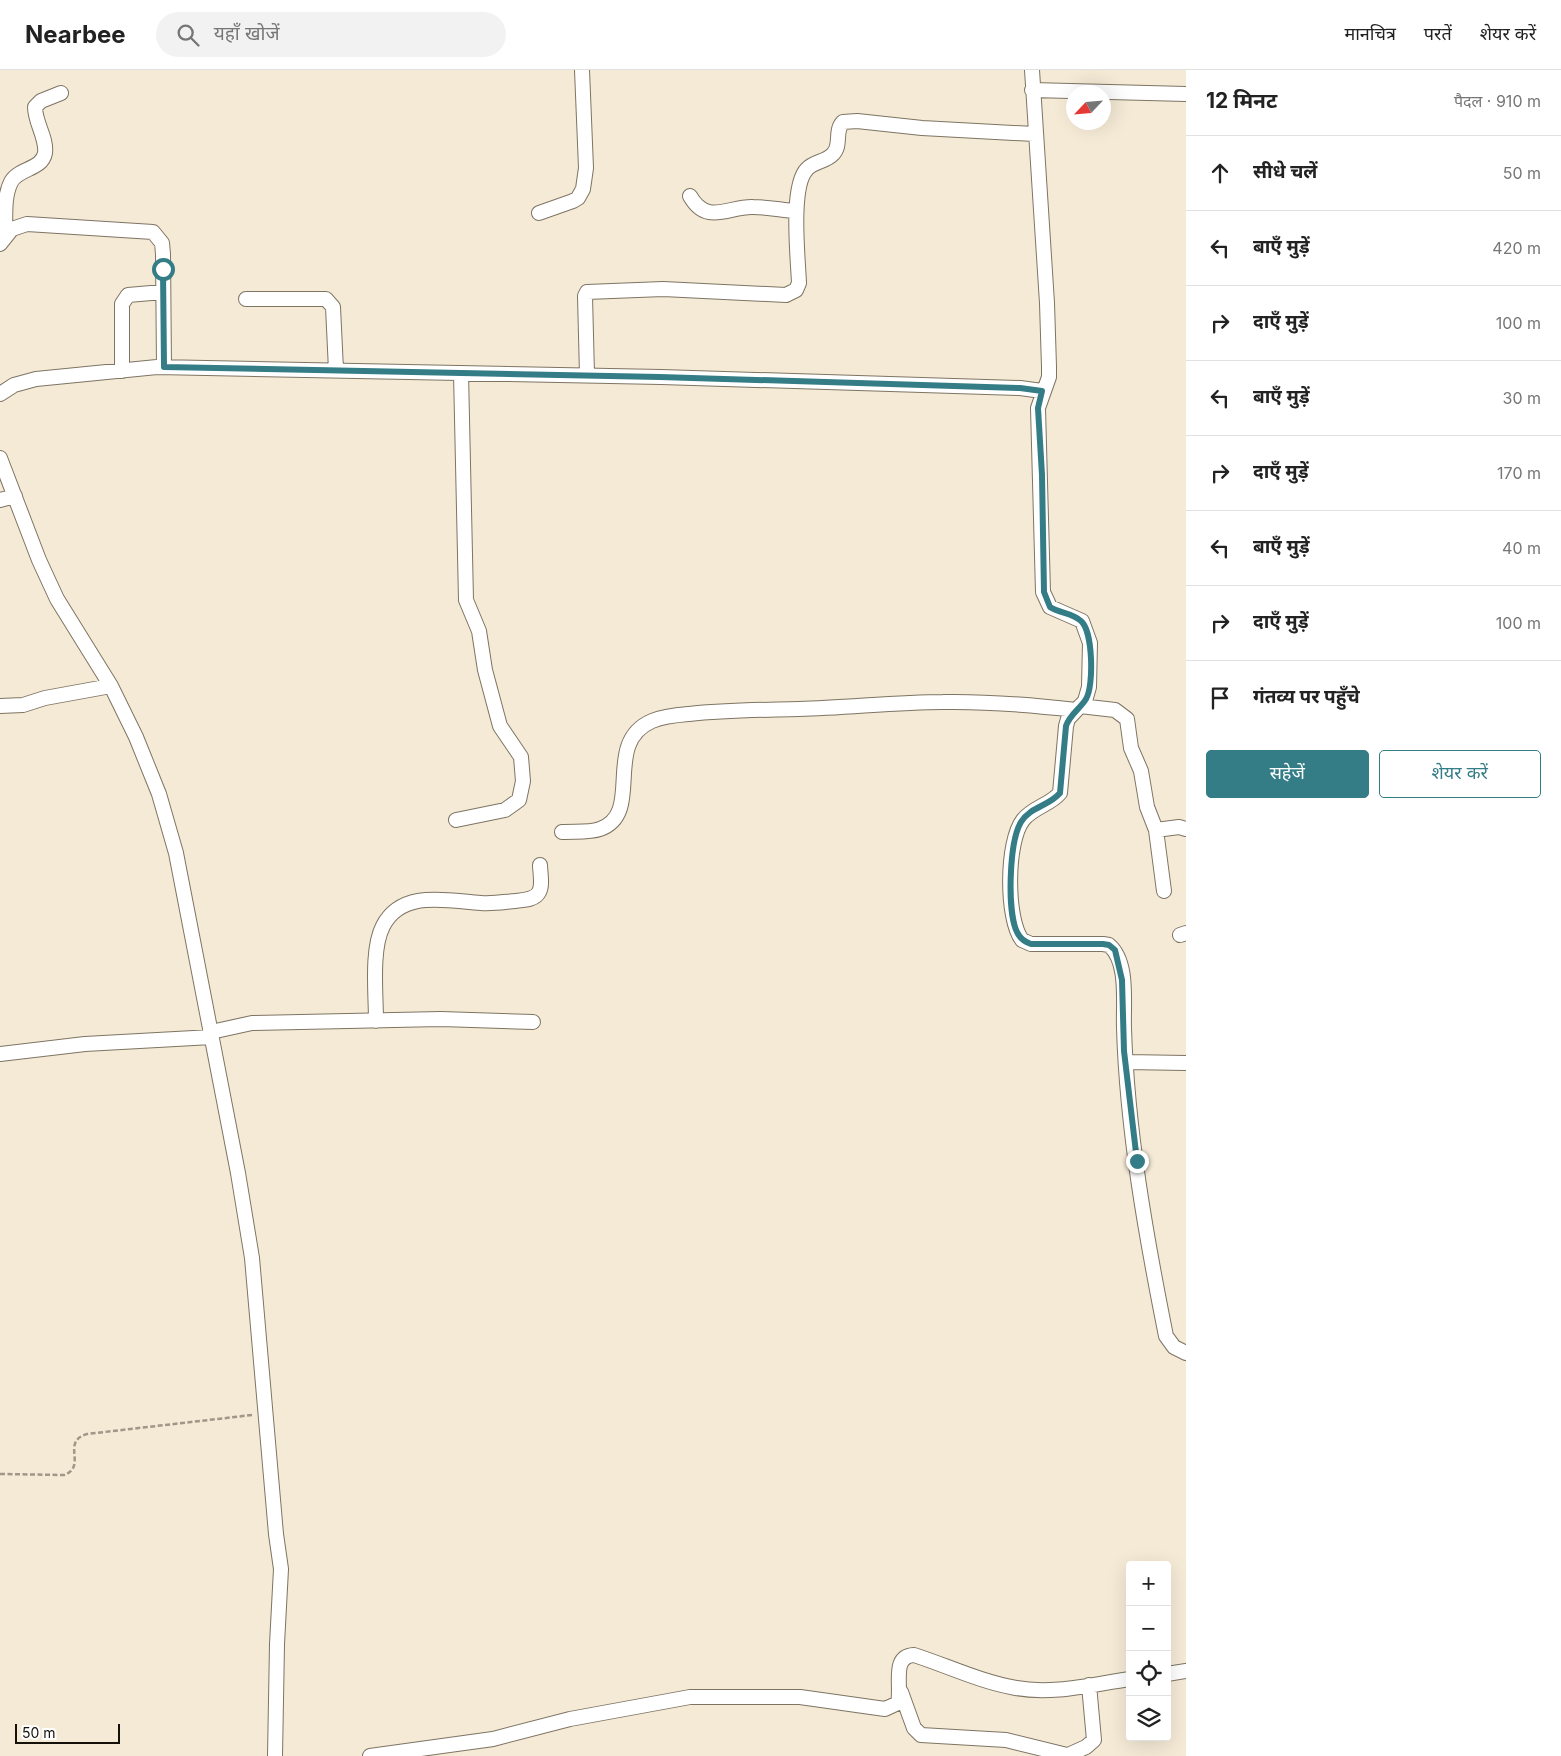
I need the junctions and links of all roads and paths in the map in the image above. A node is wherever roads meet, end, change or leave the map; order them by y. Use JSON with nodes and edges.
{"nodes":[{"id":1,"x":582,"y":70,"type":"edge"},
{"id":2,"x":1032,"y":70,"type":"edge"},
{"id":3,"x":1032,"y":90,"type":"junction"},
{"id":4,"x":61,"y":93,"type":"dead end"},
{"id":5,"x":1186,"y":94,"type":"edge"},
{"id":6,"x":1034,"y":134,"type":"junction"},
{"id":7,"x":690,"y":196,"type":"dead end"},
{"id":8,"x":796,"y":211,"type":"junction"},
{"id":9,"x":539,"y":213,"type":"dead end"},
{"id":10,"x":3,"y":240,"type":"edge"},
{"id":11,"x":163,"y":292,"type":"junction"},
{"id":12,"x":246,"y":299,"type":"dead end"},
{"id":13,"x":164,"y":367,"type":"junction"},
{"id":14,"x":336,"y":370,"type":"junction"},
{"id":15,"x":122,"y":371,"type":"junction"},
{"id":16,"x":461,"y":372,"type":"junction"},
{"id":17,"x":588,"y":375,"type":"junction"},
{"id":18,"x":1042,"y":391,"type":"junction"},
{"id":19,"x":0,"y":394,"type":"edge"},
{"id":20,"x":0,"y":458,"type":"edge"},
{"id":21,"x":15,"y":496,"type":"junction"},
{"id":22,"x":0,"y":500,"type":"edge"},
{"id":23,"x":112,"y":686,"type":"junction"},
{"id":24,"x":0,"y":706,"type":"edge"},
{"id":25,"x":1078,"y":708,"type":"junction"},
{"id":26,"x":456,"y":820,"type":"dead end"},
{"id":27,"x":1186,"y":829,"type":"edge"},
{"id":28,"x":1156,"y":830,"type":"junction"},
{"id":29,"x":562,"y":832,"type":"dead end"},
{"id":30,"x":540,"y":865,"type":"dead end"},
{"id":31,"x":1164,"y":891,"type":"dead end"},
{"id":32,"x":376,"y":1021,"type":"junction"},
{"id":33,"x":533,"y":1022,"type":"dead end"},
{"id":34,"x":212,"y":1034,"type":"junction"},
{"id":35,"x":0,"y":1054,"type":"edge"},
{"id":36,"x":1126,"y":1062,"type":"junction"},
{"id":37,"x":1186,"y":1063,"type":"edge"},
{"id":38,"x":1186,"y":1353,"type":"edge"},
{"id":39,"x":266,"y":1414,"type":"junction"},
{"id":40,"x":0,"y":1474,"type":"edge"},
{"id":41,"x":1186,"y":1671,"type":"edge"},
{"id":42,"x":1171,"y":1673,"type":"edge"},
{"id":43,"x":1126,"y":1680,"type":"edge"},
{"id":44,"x":1090,"y":1685,"type":"junction"},
{"id":45,"x":901,"y":1692,"type":"junction"},
{"id":46,"x":275,"y":1756,"type":"edge"},
{"id":47,"x":370,"y":1756,"type":"edge"},
{"id":48,"x":1067,"y":1756,"type":"edge"}],
"edges":[{"from":1,"to":9,"type":"street"},
{"from":2,"to":3,"type":"street"},
{"from":3,"to":5,"type":"street"},
{"from":3,"to":6,"type":"street"},
{"from":4,"to":10,"type":"street"},
{"from":6,"to":8,"type":"street"},
{"from":6,"to":18,"type":"street"},
{"from":7,"to":8,"type":"street"},
{"from":8,"to":17,"type":"street"},
{"from":10,"to":11,"type":"street"},
{"from":11,"to":13,"type":"street"},
{"from":11,"to":15,"type":"street"},
{"from":12,"to":14,"type":"street"},
{"from":13,"to":14,"type":"street"},
{"from":13,"to":15,"type":"street"},
{"from":14,"to":16,"type":"street"},
{"from":15,"to":19,"type":"street"},
{"from":16,"to":17,"type":"street"},
{"from":16,"to":26,"type":"street"},
{"from":17,"to":18,"type":"street"},
{"from":18,"to":25,"type":"street"},
{"from":20,"to":21,"type":"street"},
{"from":21,"to":22,"type":"street"},
{"from":21,"to":23,"type":"street"},
{"from":23,"to":24,"type":"street"},
{"from":23,"to":34,"type":"street"},
{"from":25,"to":28,"type":"street"},
{"from":25,"to":29,"type":"street"},
{"from":25,"to":36,"type":"street"},
{"from":27,"to":28,"type":"street"},
{"from":28,"to":31,"type":"street"},
{"from":30,"to":32,"type":"street"},
{"from":32,"to":33,"type":"street"},
{"from":32,"to":34,"type":"street"},
{"from":34,"to":35,"type":"street"},
{"from":34,"to":39,"type":"street"},
{"from":36,"to":37,"type":"street"},
{"from":36,"to":38,"type":"street"},
{"from":39,"to":40,"type":"path"},
{"from":39,"to":46,"type":"street"},
{"from":41,"to":42,"type":"street"},
{"from":43,"to":44,"type":"street"},
{"from":44,"to":45,"type":"street"},
{"from":44,"to":48,"type":"street"},
{"from":45,"to":47,"type":"street"},
{"from":45,"to":48,"type":"street"}]}
